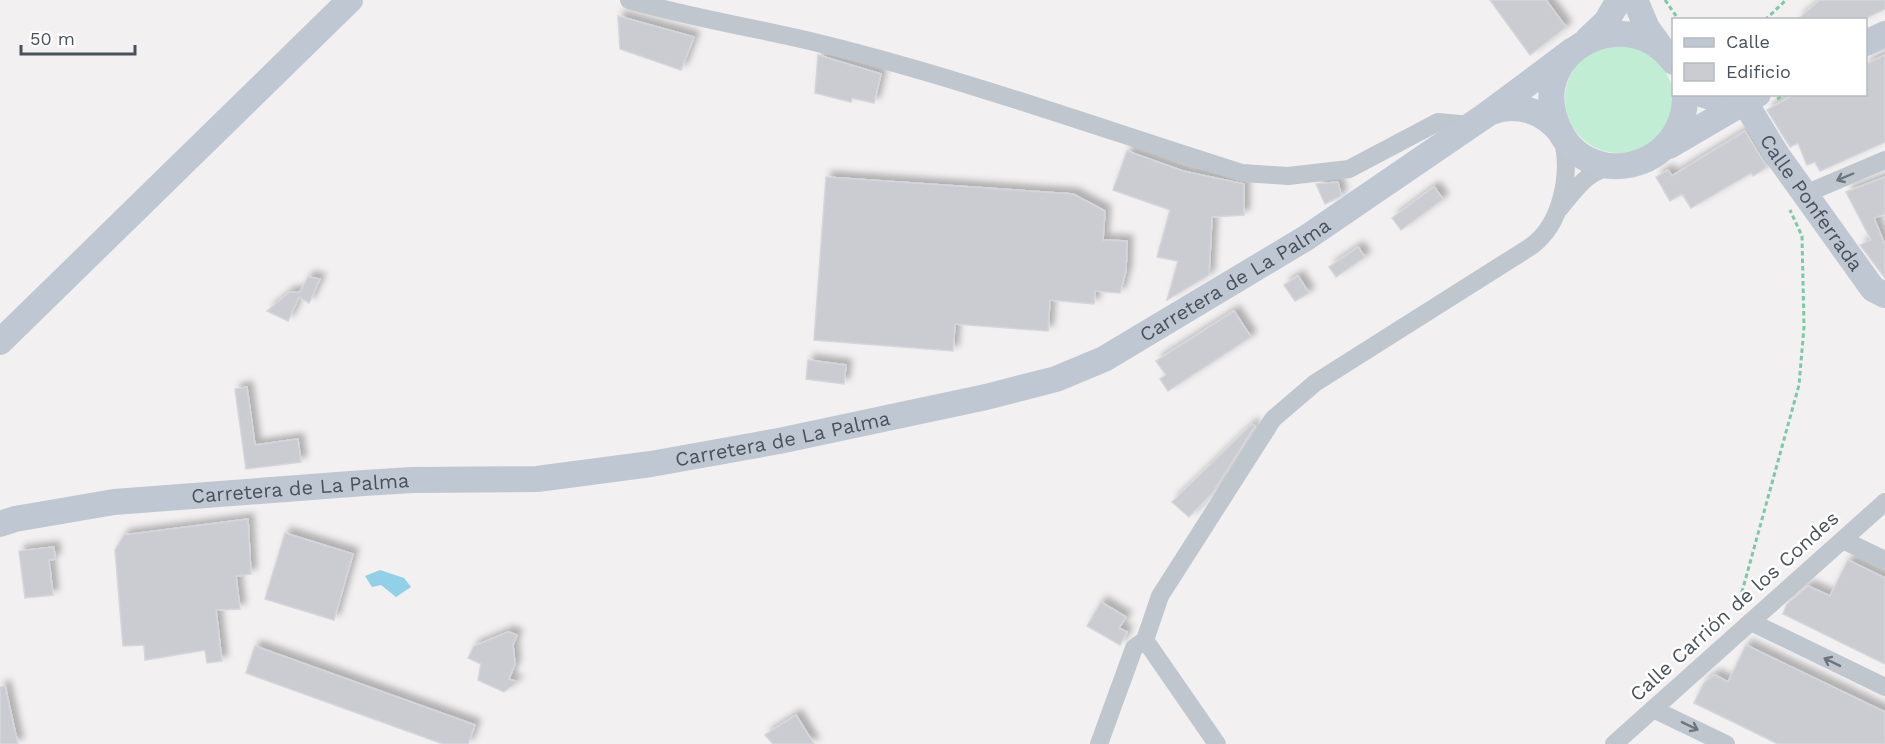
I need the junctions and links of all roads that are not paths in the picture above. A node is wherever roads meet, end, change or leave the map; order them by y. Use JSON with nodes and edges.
{"nodes":[{"id":1,"x":350,"y":0,"type":"edge"},
{"id":2,"x":628,"y":0,"type":"edge"},
{"id":3,"x":1619,"y":0,"type":"edge"},
{"id":4,"x":1635,"y":0,"type":"edge"},
{"id":5,"x":1885,"y":34,"type":"edge"},
{"id":6,"x":1867,"y":43,"type":"edge"},
{"id":7,"x":1580,"y":45,"type":"junction"},
{"id":8,"x":1669,"y":56,"type":"edge"},
{"id":9,"x":1685,"y":96,"type":"edge"},
{"id":10,"x":1708,"y":96,"type":"edge"},
{"id":11,"x":1751,"y":98,"type":"edge"},
{"id":12,"x":1480,"y":119,"type":"junction"},
{"id":13,"x":1561,"y":133,"type":"junction"},
{"id":14,"x":1666,"y":147,"type":"junction"},
{"id":15,"x":1885,"y":160,"type":"edge"},
{"id":16,"x":1619,"y":167,"type":"junction"},
{"id":17,"x":1796,"y":199,"type":"junction"},
{"id":18,"x":1555,"y":214,"type":"junction"},
{"id":19,"x":1883,"y":292,"type":"edge"},
{"id":20,"x":0,"y":342,"type":"edge"},
{"id":21,"x":1885,"y":502,"type":"edge"},
{"id":22,"x":0,"y":524,"type":"edge"},
{"id":23,"x":1843,"y":540,"type":"junction"},
{"id":24,"x":1885,"y":560,"type":"edge"},
{"id":25,"x":1749,"y":624,"type":"junction"},
{"id":26,"x":1145,"y":640,"type":"junction"},
{"id":27,"x":1885,"y":687,"type":"edge"},
{"id":28,"x":1653,"y":709,"type":"junction"},
{"id":29,"x":1100,"y":744,"type":"edge"},
{"id":30,"x":1217,"y":744,"type":"edge"},
{"id":31,"x":1614,"y":744,"type":"edge"},
{"id":32,"x":1726,"y":744,"type":"edge"}],
"edges":[{"from":1,"to":20,"type":"main road"},
{"from":2,"to":12,"type":"street"},
{"from":3,"to":7,"type":"main road"},
{"from":4,"to":8,"type":"main road"},
{"from":5,"to":6,"type":"main road"},
{"from":7,"to":8,"type":"main road"},
{"from":7,"to":12,"type":"main road","name":"Carretera de La Palma"},
{"from":7,"to":13,"type":"main road"},
{"from":9,"to":14,"type":"main road"},
{"from":10,"to":11,"type":"main road"},
{"from":11,"to":14,"type":"main road"},
{"from":11,"to":17,"type":"main road","name":"Calle Ponferrada"},
{"from":12,"to":13,"type":"main road","name":"Carretera de La Palma"},
{"from":12,"to":22,"type":"main road","name":"Carretera de La Palma"},
{"from":13,"to":16,"type":"main road","name":"Carretera de La Palma"},
{"from":13,"to":18,"type":"street"},
{"from":14,"to":16,"type":"main road"},
{"from":15,"to":17,"type":"street","one_way":true},
{"from":16,"to":18,"type":"street"},
{"from":17,"to":19,"type":"main road","name":"Calle Ponferrada"},
{"from":18,"to":26,"type":"street"},
{"from":21,"to":23,"type":"street","name":"Calle Carrión de los Condes"},
{"from":23,"to":24,"type":"street"},
{"from":23,"to":25,"type":"street","name":"Calle Carrión de los Condes"},
{"from":27,"to":25,"type":"street","one_way":true},
{"from":25,"to":28,"type":"street","name":"Calle Carrión de los Condes"},
{"from":26,"to":29,"type":"street"},
{"from":26,"to":30,"type":"street"},
{"from":28,"to":31,"type":"street","name":"Calle Carrión de los Condes"},
{"from":28,"to":32,"type":"street","one_way":true}]}
